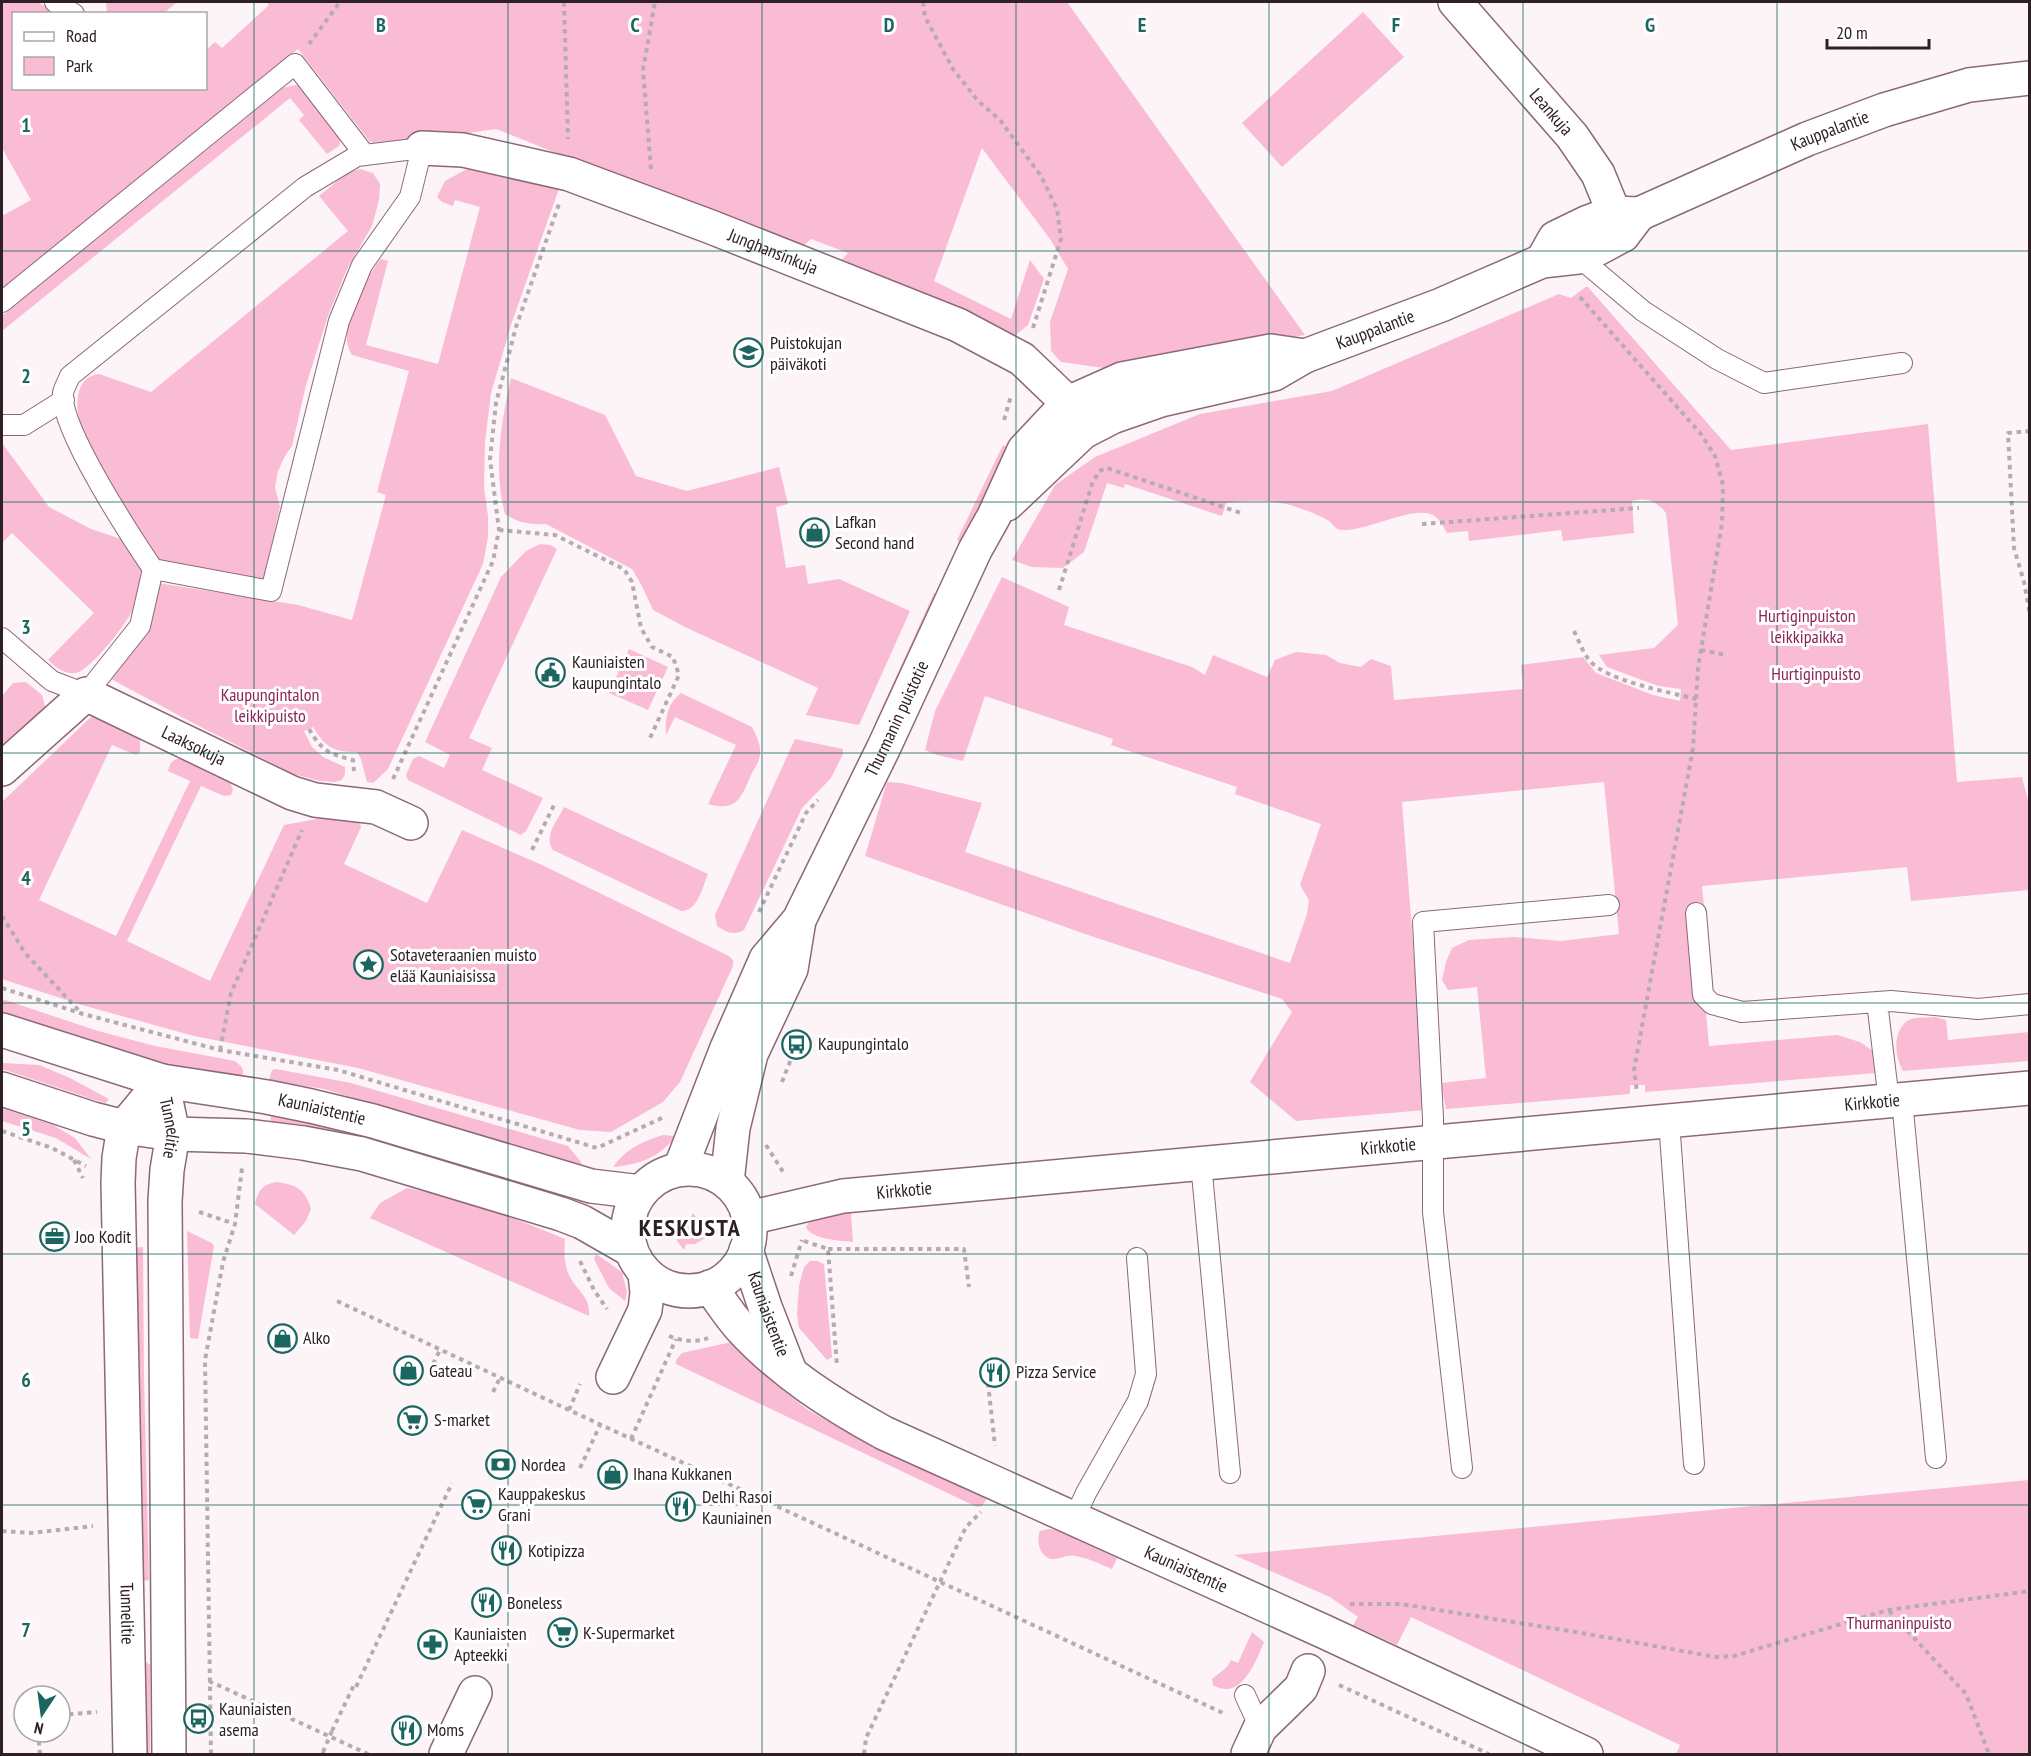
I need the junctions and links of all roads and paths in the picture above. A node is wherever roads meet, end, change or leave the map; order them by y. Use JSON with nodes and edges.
{"nodes":[{"id":1,"x":55,"y":2,"type":"edge"},
{"id":2,"x":340,"y":2,"type":"edge"},
{"id":3,"x":564,"y":2,"type":"edge"},
{"id":4,"x":655,"y":2,"type":"edge"},
{"id":5,"x":923,"y":2,"type":"edge"},
{"id":6,"x":1455,"y":2,"type":"edge"},
{"id":7,"x":71,"y":12,"type":"edge"},
{"id":8,"x":295,"y":64,"type":"junction"},
{"id":9,"x":2030,"y":78,"type":"edge"},
{"id":10,"x":422,"y":148,"type":"junction"},
{"id":11,"x":366,"y":155,"type":"junction"},
{"id":12,"x":570,"y":174,"type":"junction"},
{"id":13,"x":654,"y":206,"type":"junction"},
{"id":14,"x":1625,"y":221,"type":"junction"},
{"id":15,"x":1567,"y":256,"type":"junction"},
{"id":16,"x":2,"y":302,"type":"edge"},
{"id":17,"x":1305,"y":356,"type":"junction"},
{"id":18,"x":1022,"y":359,"type":"junction"},
{"id":19,"x":1902,"y":363,"type":"dead end"},
{"id":20,"x":64,"y":400,"type":"junction"},
{"id":21,"x":1068,"y":403,"type":"junction"},
{"id":22,"x":2,"y":425,"type":"edge"},
{"id":23,"x":2030,"y":431,"type":"edge"},
{"id":24,"x":1083,"y":432,"type":"junction"},
{"id":25,"x":1639,"y":508,"type":"dead end"},
{"id":26,"x":1244,"y":514,"type":"dead end"},
{"id":27,"x":994,"y":516,"type":"junction"},
{"id":28,"x":1422,"y":524,"type":"dead end"},
{"id":29,"x":499,"y":530,"type":"junction"},
{"id":30,"x":153,"y":569,"type":"junction"},
{"id":31,"x":1059,"y":590,"type":"dead end"},
{"id":32,"x":2030,"y":615,"type":"edge"},
{"id":33,"x":1574,"y":632,"type":"dead end"},
{"id":34,"x":2,"y":638,"type":"edge"},
{"id":35,"x":1701,"y":650,"type":"junction"},
{"id":36,"x":1726,"y":655,"type":"dead end"},
{"id":37,"x":86,"y":694,"type":"junction"},
{"id":38,"x":1696,"y":699,"type":"junction"},
{"id":39,"x":309,"y":729,"type":"dead end"},
{"id":40,"x":650,"y":738,"type":"dead end"},
{"id":41,"x":2,"y":769,"type":"edge"},
{"id":42,"x":555,"y":803,"type":"dead end"},
{"id":43,"x":346,"y":804,"type":"junction"},
{"id":44,"x":411,"y":823,"type":"dead end"},
{"id":45,"x":532,"y":850,"type":"dead end"},
{"id":46,"x":1609,"y":905,"type":"dead end"},
{"id":47,"x":1696,"y":913,"type":"dead end"},
{"id":48,"x":2,"y":916,"type":"edge"},
{"id":49,"x":799,"y":920,"type":"junction"},
{"id":50,"x":2,"y":988,"type":"edge"},
{"id":51,"x":1877,"y":1002,"type":"junction"},
{"id":52,"x":2030,"y":1004,"type":"edge"},
{"id":53,"x":82,"y":1014,"type":"junction"},
{"id":54,"x":804,"y":1028,"type":"dead end"},
{"id":55,"x":2,"y":1030,"type":"edge"},
{"id":56,"x":220,"y":1050,"type":"junction"},
{"id":57,"x":162,"y":1081,"type":"junction"},
{"id":58,"x":780,"y":1085,"type":"dead end"},
{"id":59,"x":2030,"y":1088,"type":"edge"},
{"id":60,"x":2,"y":1089,"type":"edge"},
{"id":61,"x":1896,"y":1100,"type":"junction"},
{"id":62,"x":700,"y":1119,"type":"junction"},
{"id":63,"x":1656,"y":1122,"type":"junction"},
{"id":64,"x":124,"y":1127,"type":"junction"},
{"id":65,"x":733,"y":1128,"type":"junction"},
{"id":66,"x":174,"y":1134,"type":"junction"},
{"id":67,"x":1434,"y":1142,"type":"junction"},
{"id":68,"x":1202,"y":1163,"type":"junction"},
{"id":69,"x":680,"y":1169,"type":"junction"},
{"id":70,"x":727,"y":1182,"type":"junction"},
{"id":71,"x":641,"y":1192,"type":"junction"},
{"id":72,"x":794,"y":1208,"type":"junction"},
{"id":73,"x":235,"y":1224,"type":"dead end"},
{"id":74,"x":748,"y":1234,"type":"junction"},
{"id":75,"x":802,"y":1240,"type":"junction"},
{"id":76,"x":828,"y":1249,"type":"junction"},
{"id":77,"x":1137,"y":1258,"type":"dead end"},
{"id":78,"x":638,"y":1262,"type":"junction"},
{"id":79,"x":788,"y":1283,"type":"dead end"},
{"id":80,"x":710,"y":1287,"type":"junction"},
{"id":81,"x":969,"y":1287,"type":"dead end"},
{"id":82,"x":337,"y":1301,"type":"dead end"},
{"id":83,"x":676,"y":1339,"type":"dead end"},
{"id":84,"x":440,"y":1350,"type":"junction"},
{"id":85,"x":433,"y":1364,"type":"dead end"},
{"id":86,"x":792,"y":1376,"type":"junction"},
{"id":87,"x":837,"y":1376,"type":"dead end"},
{"id":88,"x":613,"y":1377,"type":"dead end"},
{"id":89,"x":500,"y":1378,"type":"junction"},
{"id":90,"x":988,"y":1383,"type":"dead end"},
{"id":91,"x":493,"y":1392,"type":"dead end"},
{"id":92,"x":600,"y":1425,"type":"junction"},
{"id":93,"x":631,"y":1439,"type":"junction"},
{"id":94,"x":1936,"y":1458,"type":"dead end"},
{"id":95,"x":1694,"y":1464,"type":"dead end"},
{"id":96,"x":580,"y":1468,"type":"dead end"},
{"id":97,"x":996,"y":1468,"type":"junction"},
{"id":98,"x":1462,"y":1468,"type":"dead end"},
{"id":99,"x":1230,"y":1473,"type":"dead end"},
{"id":100,"x":452,"y":1483,"type":"dead end"},
{"id":101,"x":1074,"y":1519,"type":"junction"},
{"id":102,"x":99,"y":1525,"type":"dead end"},
{"id":103,"x":2,"y":1531,"type":"edge"},
{"id":104,"x":940,"y":1581,"type":"junction"},
{"id":105,"x":2030,"y":1592,"type":"edge"},
{"id":106,"x":1348,"y":1604,"type":"dead end"},
{"id":107,"x":1888,"y":1610,"type":"junction"},
{"id":108,"x":1308,"y":1671,"type":"joint"},
{"id":109,"x":209,"y":1681,"type":"junction"},
{"id":110,"x":475,"y":1693,"type":"dead end"},
{"id":111,"x":1245,"y":1695,"type":"dead end"},
{"id":112,"x":101,"y":1711,"type":"dead end"},
{"id":113,"x":72,"y":1714,"type":"edge"},
{"id":114,"x":334,"y":1731,"type":"junction"},
{"id":115,"x":333,"y":1738,"type":"junction"},
{"id":116,"x":1254,"y":1741,"type":"edge"},
{"id":117,"x":323,"y":1753,"type":"edge"},
{"id":118,"x":1488,"y":1754,"type":"edge"},
{"id":119,"x":130,"y":1755,"type":"edge"},
{"id":120,"x":169,"y":1755,"type":"edge"},
{"id":121,"x":211,"y":1755,"type":"edge"},
{"id":122,"x":368,"y":1755,"type":"edge"},
{"id":123,"x":446,"y":1755,"type":"edge"},
{"id":124,"x":864,"y":1755,"type":"edge"},
{"id":125,"x":1586,"y":1755,"type":"edge"},
{"id":126,"x":1989,"y":1755,"type":"edge"}],
"edges":[{"from":1,"to":7,"type":"lane"},
{"from":2,"to":8,"type":"path"},
{"from":3,"to":12,"type":"path"},
{"from":4,"to":13,"type":"path"},
{"from":5,"to":18,"type":"path"},
{"from":6,"to":14,"type":"street","name":"Leankuja"},
{"from":8,"to":11,"type":"lane"},
{"from":8,"to":16,"type":"lane"},
{"from":9,"to":14,"type":"street","name":"Kauppalantie"},
{"from":10,"to":11,"type":"lane"},
{"from":10,"to":12,"type":"street","name":"Junghansinkuja"},
{"from":10,"to":30,"type":"lane"},
{"from":11,"to":20,"type":"lane"},
{"from":12,"to":13,"type":"street","name":"Junghansinkuja"},
{"from":12,"to":29,"type":"path"},
{"from":13,"to":18,"type":"street","name":"Junghansinkuja"},
{"from":14,"to":15,"type":"street","name":"Kauppalantie"},
{"from":15,"to":17,"type":"street","name":"Kauppalantie"},
{"from":15,"to":19,"type":"lane"},
{"from":15,"to":35,"type":"path"},
{"from":17,"to":21,"type":"street","name":"Kauppalantie"},
{"from":17,"to":24,"type":"street","name":"Kauppalantie"},
{"from":18,"to":21,"type":"street","name":"Junghansinkuja"},
{"from":20,"to":22,"type":"lane"},
{"from":20,"to":30,"type":"lane"},
{"from":21,"to":24,"type":"street","name":"Junghansinkuja"},
{"from":21,"to":27,"type":"street","name":"Thurmanin puistotie"},
{"from":23,"to":32,"type":"path"},
{"from":24,"to":27,"type":"street","name":"Thurmanin puistotie"},
{"from":25,"to":28,"type":"path"},
{"from":26,"to":31,"type":"path"},
{"from":27,"to":49,"type":"street","name":"Thurmanin puistotie"},
{"from":29,"to":40,"type":"path"},
{"from":29,"to":43,"type":"path"},
{"from":30,"to":37,"type":"lane"},
{"from":33,"to":38,"type":"path"},
{"from":34,"to":37,"type":"lane"},
{"from":35,"to":36,"type":"path"},
{"from":35,"to":38,"type":"path"},
{"from":37,"to":41,"type":"street"},
{"from":37,"to":43,"type":"street","name":"Laaksokuja"},
{"from":38,"to":63,"type":"path"},
{"from":39,"to":43,"type":"path"},
{"from":42,"to":45,"type":"path"},
{"from":43,"to":44,"type":"street","name":"Laaksokuja"},
{"from":43,"to":56,"type":"path"},
{"from":46,"to":67,"type":"lane"},
{"from":47,"to":51,"type":"lane"},
{"from":48,"to":53,"type":"path"},
{"from":49,"to":62,"type":"street","name":"Thurmanin puistotie"},
{"from":49,"to":65,"type":"street","name":"Thurmanin puistotie"},
{"from":50,"to":53,"type":"path"},
{"from":51,"to":52,"type":"lane"},
{"from":51,"to":61,"type":"lane"},
{"from":53,"to":56,"type":"path"},
{"from":54,"to":58,"type":"path"},
{"from":55,"to":57,"type":"street","name":"Kauniaistentie"},
{"from":56,"to":62,"type":"path"},
{"from":57,"to":64,"type":"street","name":"Tunnelitie"},
{"from":57,"to":66,"type":"street","name":"Tunnelitie"},
{"from":57,"to":71,"type":"street","name":"Kauniaistentie"},
{"from":59,"to":61,"type":"street","name":"Kirkkotie"},
{"from":60,"to":64,"type":"street","name":"Kauniaistentie"},
{"from":61,"to":63,"type":"street","name":"Kirkkotie"},
{"from":61,"to":94,"type":"lane"},
{"from":62,"to":69,"type":"street","name":"Thurmanin puistotie"},
{"from":63,"to":67,"type":"street","name":"Kirkkotie"},
{"from":63,"to":95,"type":"lane"},
{"from":64,"to":66,"type":"street","name":"Kauniaistentie"},
{"from":64,"to":119,"type":"street","name":"Tunnelitie"},
{"from":65,"to":70,"type":"street","name":"Thurmanin puistotie"},
{"from":65,"to":72,"type":"path"},
{"from":66,"to":78,"type":"street","name":"Kauniaistentie"},
{"from":66,"to":120,"type":"street","name":"Tunnelitie"},
{"from":67,"to":68,"type":"street","name":"Kirkkotie"},
{"from":67,"to":98,"type":"lane"},
{"from":68,"to":72,"type":"street","name":"Kirkkotie"},
{"from":68,"to":99,"type":"lane"},
{"from":69,"to":70,"type":"street"},
{"from":69,"to":71,"type":"street"},
{"from":70,"to":74,"type":"street"},
{"from":71,"to":78,"type":"street"},
{"from":72,"to":74,"type":"street","name":"Kirkkotie"},
{"from":72,"to":75,"type":"path"},
{"from":73,"to":109,"type":"path"},
{"from":74,"to":80,"type":"street"},
{"from":74,"to":86,"type":"street","name":"Kauniaistentie"},
{"from":75,"to":76,"type":"path"},
{"from":75,"to":79,"type":"path"},
{"from":76,"to":81,"type":"path"},
{"from":76,"to":87,"type":"path"},
{"from":77,"to":101,"type":"lane"},
{"from":78,"to":80,"type":"street"},
{"from":78,"to":88,"type":"street"},
{"from":80,"to":86,"type":"street","name":"Kauniaistentie"},
{"from":82,"to":84,"type":"path"},
{"from":83,"to":93,"type":"path"},
{"from":84,"to":85,"type":"path"},
{"from":84,"to":89,"type":"path"},
{"from":86,"to":97,"type":"street","name":"Kauniaistentie"},
{"from":89,"to":91,"type":"path"},
{"from":89,"to":92,"type":"path"},
{"from":90,"to":97,"type":"path"},
{"from":92,"to":93,"type":"path"},
{"from":92,"to":96,"type":"path"},
{"from":93,"to":104,"type":"path"},
{"from":97,"to":101,"type":"street","name":"Kauniaistentie"},
{"from":97,"to":104,"type":"path"},
{"from":100,"to":114,"type":"path"},
{"from":101,"to":125,"type":"street","name":"Kauniaistentie"},
{"from":102,"to":103,"type":"path"},
{"from":104,"to":116,"type":"path"},
{"from":104,"to":124,"type":"path"},
{"from":105,"to":107,"type":"path"},
{"from":106,"to":107,"type":"path"},
{"from":107,"to":126,"type":"path"},
{"from":108,"to":116,"type":"street"},
{"from":108,"to":118,"type":"path"},
{"from":109,"to":115,"type":"path"},
{"from":109,"to":121,"type":"path"},
{"from":110,"to":123,"type":"street"},
{"from":111,"to":116,"type":"lane"},
{"from":112,"to":113,"type":"path"},
{"from":114,"to":115,"type":"path"},
{"from":114,"to":117,"type":"path","bridge":true},
{"from":115,"to":122,"type":"path"}]}
